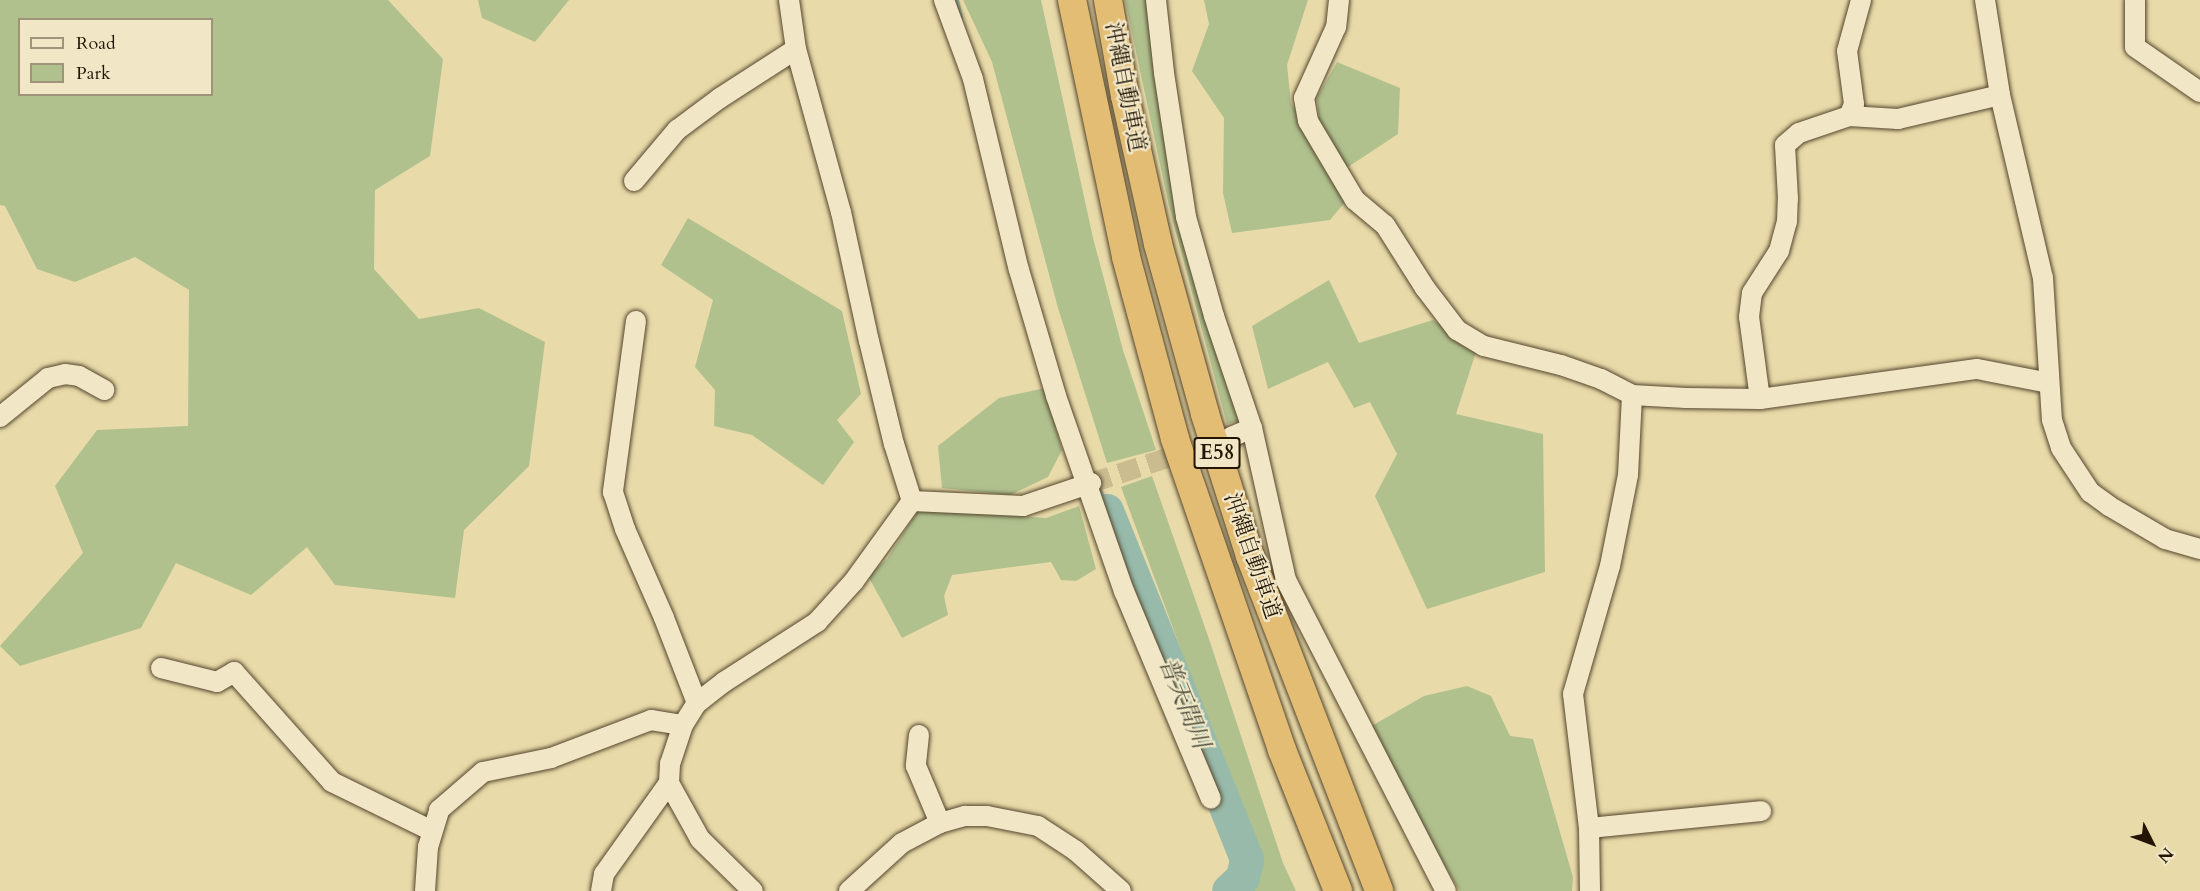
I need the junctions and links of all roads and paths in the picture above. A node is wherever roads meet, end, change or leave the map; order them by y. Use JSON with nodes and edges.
{"nodes":[{"id":1,"x":789,"y":0,"type":"edge"},
{"id":2,"x":944,"y":0,"type":"edge"},
{"id":3,"x":1072,"y":0,"type":"edge"},
{"id":4,"x":1108,"y":0,"type":"edge"},
{"id":5,"x":1156,"y":0,"type":"edge"},
{"id":6,"x":1338,"y":0,"type":"edge"},
{"id":7,"x":1861,"y":0,"type":"edge"},
{"id":8,"x":1985,"y":0,"type":"edge"},
{"id":9,"x":2135,"y":0,"type":"edge"},
{"id":10,"x":796,"y":50,"type":"junction"},
{"id":11,"x":2200,"y":92,"type":"edge"},
{"id":12,"x":2000,"y":95,"type":"junction"},
{"id":13,"x":1849,"y":116,"type":"junction"},
{"id":14,"x":634,"y":181,"type":"dead end"},
{"id":15,"x":636,"y":321,"type":"dead end"},
{"id":16,"x":2049,"y":383,"type":"junction"},
{"id":17,"x":104,"y":390,"type":"dead end"},
{"id":18,"x":1632,"y":395,"type":"junction"},
{"id":19,"x":1760,"y":399,"type":"junction"},
{"id":20,"x":0,"y":417,"type":"edge"},
{"id":21,"x":1252,"y":428,"type":"junction"},
{"id":22,"x":1231,"y":437,"type":"tunnel mouth"},
{"id":23,"x":1089,"y":484,"type":"junction"},
{"id":24,"x":912,"y":501,"type":"junction"},
{"id":25,"x":2200,"y":549,"type":"edge"},
{"id":26,"x":161,"y":668,"type":"dead end"},
{"id":27,"x":697,"y":703,"type":"junction"},
{"id":28,"x":683,"y":725,"type":"junction"},
{"id":29,"x":919,"y":735,"type":"dead end"},
{"id":30,"x":669,"y":783,"type":"junction"},
{"id":31,"x":1211,"y":799,"type":"dead end"},
{"id":32,"x":1761,"y":811,"type":"dead end"},
{"id":33,"x":940,"y":823,"type":"junction"},
{"id":34,"x":1589,"y":828,"type":"junction"},
{"id":35,"x":432,"y":831,"type":"junction"},
{"id":36,"x":425,"y":891,"type":"edge"},
{"id":37,"x":602,"y":891,"type":"edge"},
{"id":38,"x":753,"y":891,"type":"edge"},
{"id":39,"x":849,"y":891,"type":"edge"},
{"id":40,"x":1121,"y":891,"type":"edge"},
{"id":41,"x":1338,"y":891,"type":"edge"},
{"id":42,"x":1379,"y":891,"type":"edge"},
{"id":43,"x":1446,"y":891,"type":"edge"},
{"id":44,"x":1590,"y":891,"type":"edge"}],
"edges":[{"from":1,"to":10,"type":"street"},
{"from":2,"to":23,"type":"street"},
{"from":3,"to":41,"type":"highway","name":"沖縄自動車道","number":"E58"},
{"from":4,"to":42,"type":"highway","name":"沖縄自動車道","number":"E58"},
{"from":5,"to":21,"type":"street"},
{"from":6,"to":18,"type":"street"},
{"from":7,"to":13,"type":"street"},
{"from":8,"to":12,"type":"street"},
{"from":9,"to":11,"type":"street"},
{"from":10,"to":14,"type":"street"},
{"from":10,"to":24,"type":"street"},
{"from":12,"to":13,"type":"street"},
{"from":12,"to":16,"type":"street"},
{"from":13,"to":19,"type":"street"},
{"from":15,"to":27,"type":"street"},
{"from":16,"to":19,"type":"street"},
{"from":16,"to":25,"type":"street"},
{"from":17,"to":20,"type":"street"},
{"from":18,"to":19,"type":"street"},
{"from":18,"to":34,"type":"street"},
{"from":21,"to":22,"type":"street"},
{"from":21,"to":43,"type":"street"},
{"from":23,"to":24,"type":"street"},
{"from":23,"to":31,"type":"street"},
{"from":24,"to":27,"type":"street"},
{"from":26,"to":35,"type":"street"},
{"from":27,"to":28,"type":"street"},
{"from":28,"to":30,"type":"street"},
{"from":28,"to":35,"type":"street"},
{"from":29,"to":33,"type":"street"},
{"from":30,"to":37,"type":"street"},
{"from":30,"to":38,"type":"street"},
{"from":32,"to":34,"type":"street"},
{"from":33,"to":39,"type":"street"},
{"from":33,"to":40,"type":"street"},
{"from":34,"to":44,"type":"street"},
{"from":35,"to":36,"type":"street"}]}
